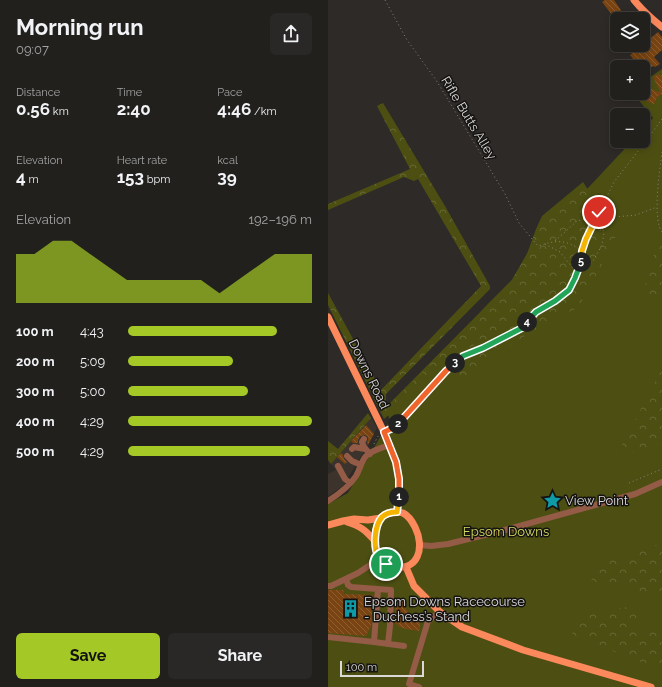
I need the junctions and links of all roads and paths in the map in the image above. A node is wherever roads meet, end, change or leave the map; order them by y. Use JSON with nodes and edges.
{"nodes":[{"id":1,"x":385,"y":0,"type":"edge"},
{"id":2,"x":634,"y":0,"type":"edge"},
{"id":3,"x":662,"y":27,"type":"edge"},
{"id":4,"x":662,"y":119,"type":"edge"},
{"id":5,"x":662,"y":152,"type":"edge"},
{"id":6,"x":657,"y":207,"type":"junction"},
{"id":7,"x":599,"y":212,"type":"junction"},
{"id":8,"x":600,"y":219,"type":"junction"},
{"id":9,"x":595,"y":220,"type":"junction"},
{"id":10,"x":662,"y":232,"type":"edge"},
{"id":11,"x":554,"y":241,"type":"junction"},
{"id":12,"x":544,"y":244,"type":"junction"},
{"id":13,"x":582,"y":251,"type":"junction"},
{"id":14,"x":578,"y":273,"type":"junction"},
{"id":15,"x":328,"y":317,"type":"edge"},
{"id":16,"x":384,"y":432,"type":"junction"},
{"id":17,"x":364,"y":439,"type":"dead end"},
{"id":18,"x":389,"y":445,"type":"junction"},
{"id":19,"x":352,"y":449,"type":"dead end"},
{"id":20,"x":370,"y":451,"type":"junction"},
{"id":21,"x":347,"y":456,"type":"dead end"},
{"id":22,"x":361,"y":465,"type":"junction"},
{"id":23,"x":338,"y":466,"type":"dead end"},
{"id":24,"x":662,"y":469,"type":"edge"},
{"id":25,"x":662,"y":482,"type":"edge"},
{"id":26,"x":350,"y":483,"type":"junction"},
{"id":27,"x":629,"y":483,"type":"dead end"},
{"id":28,"x":328,"y":501,"type":"edge"},
{"id":29,"x":397,"y":512,"type":"junction"},
{"id":30,"x":381,"y":518,"type":"junction"},
{"id":31,"x":343,"y":521,"type":"junction"},
{"id":32,"x":328,"y":526,"type":"edge"},
{"id":33,"x":375,"y":541,"type":"junction"},
{"id":34,"x":420,"y":545,"type":"junction"},
{"id":35,"x":379,"y":559,"type":"junction"},
{"id":36,"x":406,"y":567,"type":"junction"},
{"id":37,"x":346,"y":579,"type":"junction"},
{"id":38,"x":328,"y":586,"type":"edge"},
{"id":39,"x":378,"y":589,"type":"junction"},
{"id":40,"x":440,"y":612,"type":"junction"},
{"id":41,"x":328,"y":637,"type":"edge"},
{"id":42,"x":374,"y":642,"type":"junction"},
{"id":43,"x":388,"y":644,"type":"junction"},
{"id":44,"x":404,"y":646,"type":"dead end"},
{"id":45,"x":419,"y":687,"type":"edge"},
{"id":46,"x":651,"y":687,"type":"edge"}],
"edges":[{"from":1,"to":12,"type":"path","name":"Rifle Butts Alley"},
{"from":2,"to":3,"type":"main road"},
{"from":4,"to":7,"type":"path"},
{"from":5,"to":6,"type":"path"},
{"from":6,"to":8,"type":"path"},
{"from":6,"to":10,"type":"path"},
{"from":7,"to":8,"type":"path"},
{"from":7,"to":9,"type":"path"},
{"from":8,"to":9,"type":"path"},
{"from":8,"to":14,"type":"path"},
{"from":9,"to":11,"type":"path"},
{"from":9,"to":13,"type":"path"},
{"from":11,"to":12,"type":"path"},
{"from":11,"to":13,"type":"path"},
{"from":12,"to":14,"type":"path"},
{"from":13,"to":14,"type":"path"},
{"from":14,"to":16,"type":"path"},
{"from":15,"to":16,"type":"main road","name":"Downs Road"},
{"from":16,"to":18,"type":"main road","name":"Downs Road"},
{"from":16,"to":20,"type":"path"},
{"from":17,"to":20,"type":"street"},
{"from":18,"to":20,"type":"street"},
{"from":18,"to":29,"type":"main road","name":"Downs Road"},
{"from":19,"to":20,"type":"street"},
{"from":20,"to":22,"type":"street"},
{"from":21,"to":22,"type":"street"},
{"from":22,"to":26,"type":"street"},
{"from":23,"to":26,"type":"street"},
{"from":24,"to":27,"type":"path"},
{"from":25,"to":34,"type":"street"},
{"from":26,"to":28,"type":"street"},
{"from":29,"to":30,"type":"main road"},
{"from":29,"to":34,"type":"main road"},
{"from":30,"to":31,"type":"main road"},
{"from":30,"to":33,"type":"main road"},
{"from":31,"to":32,"type":"main road"},
{"from":31,"to":33,"type":"main road"},
{"from":33,"to":35,"type":"main road"},
{"from":34,"to":36,"type":"main road"},
{"from":35,"to":36,"type":"main road"},
{"from":35,"to":37,"type":"street"},
{"from":36,"to":40,"type":"main road"},
{"from":37,"to":38,"type":"street"},
{"from":37,"to":39,"type":"street"},
{"from":39,"to":42,"type":"street"},
{"from":39,"to":43,"type":"street"},
{"from":40,"to":45,"type":"street"},
{"from":40,"to":46,"type":"main road"},
{"from":41,"to":42,"type":"street"},
{"from":42,"to":43,"type":"street"},
{"from":43,"to":44,"type":"street"}]}
